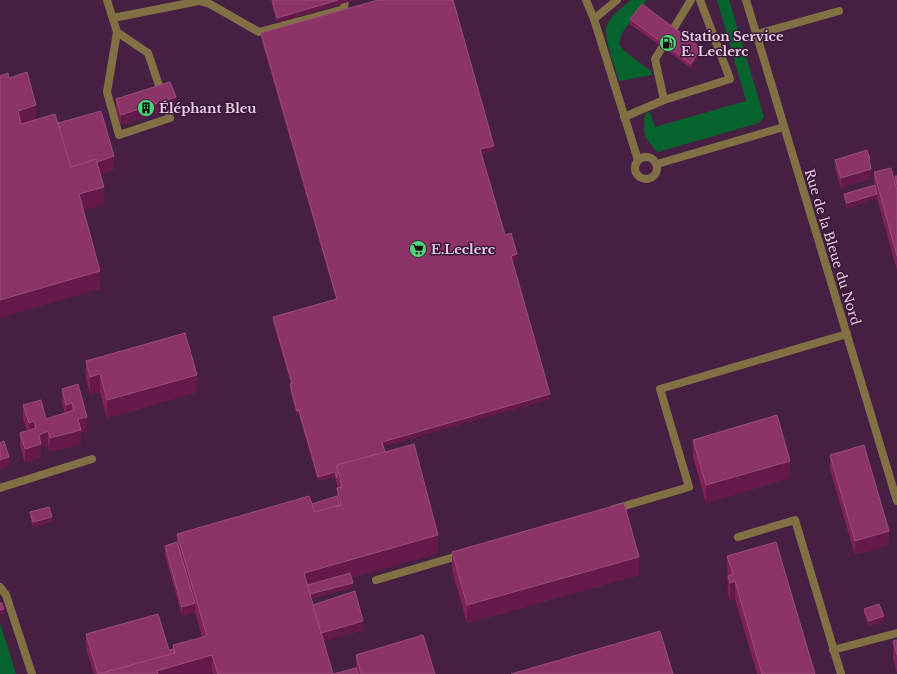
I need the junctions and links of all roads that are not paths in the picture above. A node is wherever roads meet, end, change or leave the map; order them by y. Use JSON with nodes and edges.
{"nodes":[{"id":1,"x":107,"y":0,"type":"edge"},
{"id":2,"x":345,"y":0,"type":"edge"},
{"id":3,"x":586,"y":0,"type":"edge"},
{"id":4,"x":617,"y":0,"type":"edge"},
{"id":5,"x":691,"y":0,"type":"edge"},
{"id":6,"x":700,"y":0,"type":"edge"},
{"id":7,"x":746,"y":0,"type":"edge"},
{"id":8,"x":839,"y":11,"type":"dead end"},
{"id":9,"x":113,"y":18,"type":"junction"},
{"id":10,"x":594,"y":19,"type":"junction"},
{"id":11,"x":117,"y":32,"type":"junction"},
{"id":12,"x":757,"y":34,"type":"junction"},
{"id":13,"x":664,"y":100,"type":"junction"},
{"id":14,"x":624,"y":117,"type":"junction"},
{"id":15,"x":784,"y":128,"type":"junction"},
{"id":16,"x":638,"y":160,"type":"junction"},
{"id":17,"x":657,"y":164,"type":"junction"},
{"id":18,"x":846,"y":334,"type":"junction"},
{"id":19,"x":92,"y":459,"type":"dead end"},
{"id":20,"x":0,"y":488,"type":"edge"},
{"id":21,"x":897,"y":501,"type":"edge"},
{"id":22,"x":605,"y":512,"type":"edge"},
{"id":23,"x":738,"y":537,"type":"dead end"},
{"id":24,"x":467,"y":553,"type":"edge"},
{"id":25,"x":376,"y":580,"type":"dead end"},
{"id":26,"x":0,"y":587,"type":"edge"},
{"id":27,"x":897,"y":633,"type":"edge"},
{"id":28,"x":833,"y":650,"type":"junction"},
{"id":29,"x":32,"y":674,"type":"edge"},
{"id":30,"x":841,"y":674,"type":"edge"}],
"edges":[{"from":1,"to":9,"type":"street"},
{"from":2,"to":9,"type":"street"},
{"from":3,"to":10,"type":"street"},
{"from":4,"to":10,"type":"street"},
{"from":5,"to":13,"type":"street"},
{"from":6,"to":13,"type":"street"},
{"from":7,"to":12,"type":"street","name":"Rue de la Bleue du Nord"},
{"from":8,"to":12,"type":"street"},
{"from":9,"to":11,"type":"street"},
{"from":10,"to":14,"type":"street"},
{"from":11,"to":11,"type":"street"},
{"from":12,"to":15,"type":"street","name":"Rue de la Bleue du Nord"},
{"from":13,"to":14,"type":"street"},
{"from":14,"to":16,"type":"street"},
{"from":15,"to":17,"type":"street"},
{"from":15,"to":18,"type":"street","name":"Rue de la Bleue du Nord"},
{"from":16,"to":17,"type":"street"},
{"from":16,"to":17,"type":"street"},
{"from":18,"to":21,"type":"street","name":"Rue de la Bleue du Nord"},
{"from":18,"to":22,"type":"street"},
{"from":19,"to":20,"type":"street"},
{"from":23,"to":28,"type":"street"},
{"from":24,"to":25,"type":"street"},
{"from":26,"to":29,"type":"street"},
{"from":27,"to":28,"type":"street"},
{"from":28,"to":30,"type":"street"}]}
